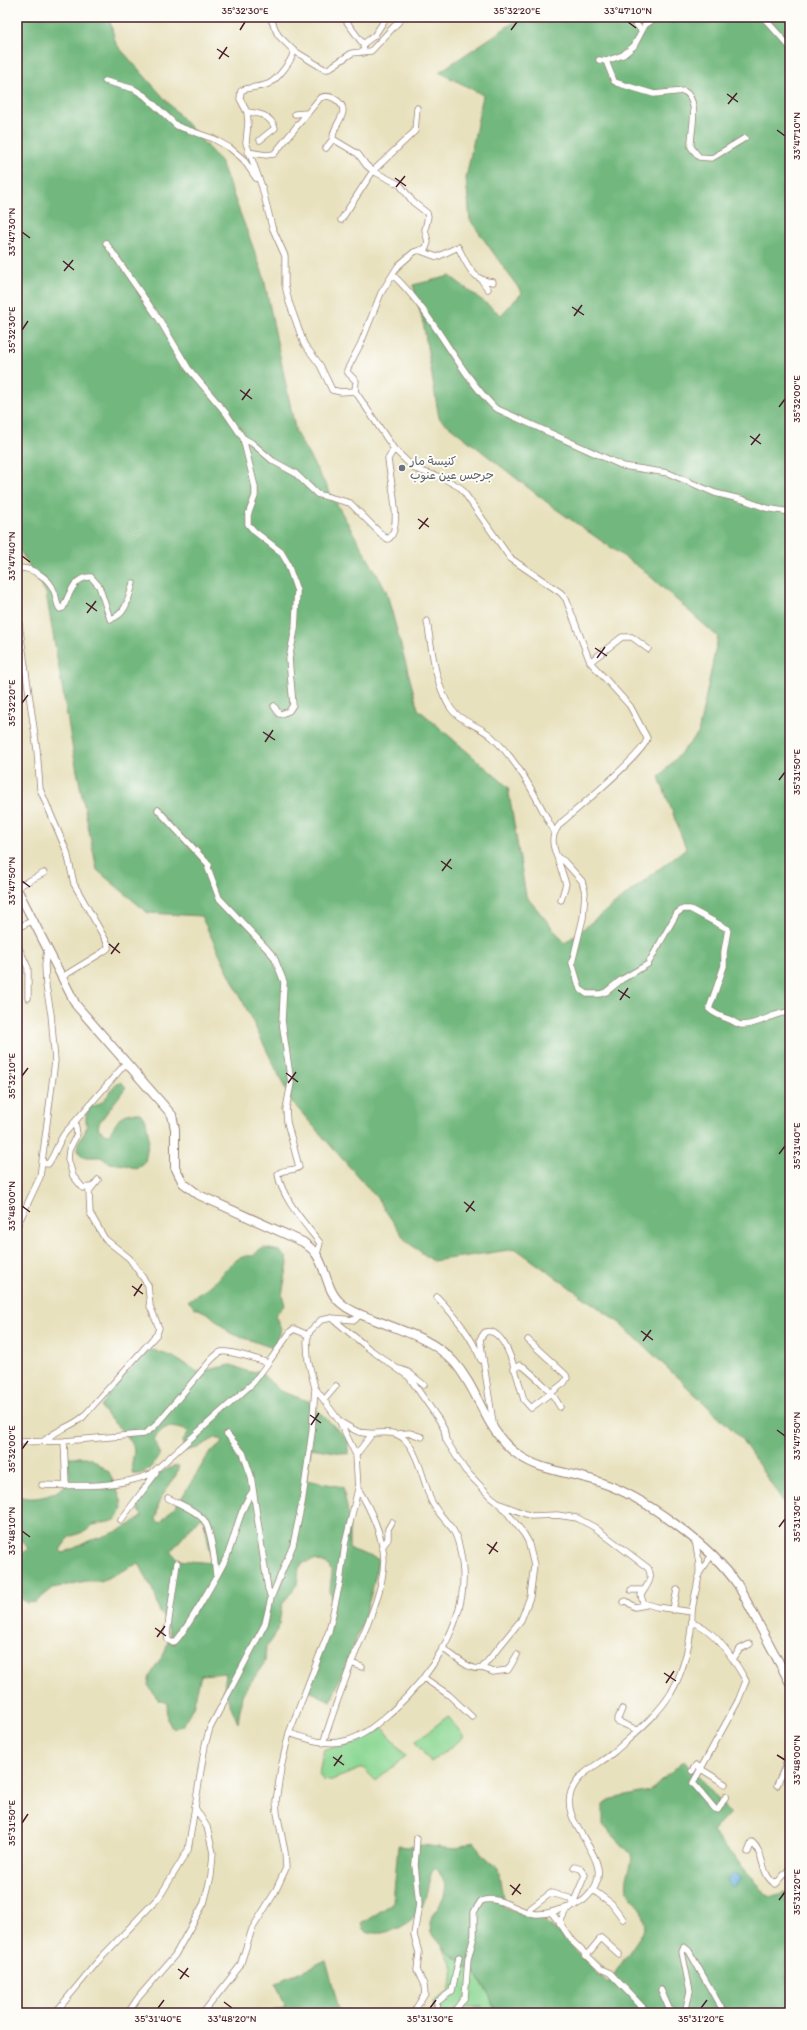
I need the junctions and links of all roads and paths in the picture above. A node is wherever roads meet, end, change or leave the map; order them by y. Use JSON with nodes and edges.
{"nodes":[{"id":1,"x":270,"y":17,"type":"edge"},
{"id":2,"x":403,"y":17,"type":"edge"},
{"id":3,"x":630,"y":17,"type":"edge"},
{"id":4,"x":657,"y":17,"type":"edge"},
{"id":5,"x":763,"y":17,"type":"edge"},
{"id":6,"x":344,"y":18,"type":"edge"},
{"id":7,"x":384,"y":21,"type":"dead end"},
{"id":8,"x":641,"y":30,"type":"junction"},
{"id":9,"x":363,"y":44,"type":"junction"},
{"id":10,"x":790,"y":47,"type":"edge"},
{"id":11,"x":293,"y":50,"type":"junction"},
{"id":12,"x":364,"y":53,"type":"junction"},
{"id":13,"x":599,"y":60,"type":"dead end"},
{"id":14,"x":606,"y":61,"type":"junction"},
{"id":15,"x":104,"y":81,"type":"dead end"},
{"id":16,"x":418,"y":108,"type":"dead end"},
{"id":17,"x":247,"y":112,"type":"junction"},
{"id":18,"x":307,"y":113,"type":"junction"},
{"id":19,"x":295,"y":114,"type":"dead end"},
{"id":20,"x":745,"y":138,"type":"dead end"},
{"id":21,"x":333,"y":139,"type":"junction"},
{"id":22,"x":260,"y":140,"type":"dead end"},
{"id":23,"x":326,"y":148,"type":"dead end"},
{"id":24,"x":248,"y":152,"type":"junction"},
{"id":25,"x":373,"y":171,"type":"junction"},
{"id":26,"x":262,"y":187,"type":"junction"},
{"id":27,"x":341,"y":220,"type":"dead end"},
{"id":28,"x":106,"y":243,"type":"dead end"},
{"id":29,"x":419,"y":251,"type":"junction"},
{"id":30,"x":393,"y":275,"type":"junction"},
{"id":31,"x":482,"y":281,"type":"junction"},
{"id":32,"x":493,"y":282,"type":"dead end"},
{"id":33,"x":488,"y":288,"type":"dead end"},
{"id":34,"x":355,"y":391,"type":"junction"},
{"id":35,"x":242,"y":438,"type":"junction"},
{"id":36,"x":394,"y":449,"type":"junction"},
{"id":37,"x":790,"y":512,"type":"edge"},
{"id":38,"x":17,"y":568,"type":"edge"},
{"id":39,"x":133,"y":582,"type":"dead end"},
{"id":40,"x":17,"y":610,"type":"edge"},
{"id":41,"x":427,"y":621,"type":"dead end"},
{"id":42,"x":648,"y":649,"type":"dead end"},
{"id":43,"x":590,"y":662,"type":"junction"},
{"id":44,"x":274,"y":706,"type":"dead end"},
{"id":45,"x":158,"y":810,"type":"dead end"},
{"id":46,"x":554,"y":832,"type":"junction"},
{"id":47,"x":557,"y":857,"type":"junction"},
{"id":48,"x":44,"y":873,"type":"dead end"},
{"id":49,"x":17,"y":888,"type":"edge"},
{"id":50,"x":562,"y":900,"type":"dead end"},
{"id":51,"x":34,"y":920,"type":"junction"},
{"id":52,"x":17,"y":928,"type":"edge"},
{"id":53,"x":17,"y":944,"type":"edge"},
{"id":54,"x":47,"y":948,"type":"junction"},
{"id":55,"x":62,"y":977,"type":"junction"},
{"id":56,"x":28,"y":998,"type":"dead end"},
{"id":57,"x":790,"y":1012,"type":"edge"},
{"id":58,"x":127,"y":1062,"type":"junction"},
{"id":59,"x":75,"y":1122,"type":"junction"},
{"id":60,"x":42,"y":1163,"type":"junction"},
{"id":61,"x":98,"y":1180,"type":"dead end"},
{"id":62,"x":90,"y":1187,"type":"junction"},
{"id":63,"x":17,"y":1226,"type":"edge"},
{"id":64,"x":316,"y":1254,"type":"junction"},
{"id":65,"x":437,"y":1297,"type":"dead end"},
{"id":66,"x":360,"y":1314,"type":"junction"},
{"id":67,"x":332,"y":1318,"type":"junction"},
{"id":68,"x":308,"y":1335,"type":"junction"},
{"id":69,"x":528,"y":1340,"type":"dead end"},
{"id":70,"x":268,"y":1363,"type":"junction"},
{"id":71,"x":484,"y":1367,"type":"junction"},
{"id":72,"x":397,"y":1369,"type":"junction"},
{"id":73,"x":514,"y":1369,"type":"junction"},
{"id":74,"x":424,"y":1385,"type":"dead end"},
{"id":75,"x":336,"y":1386,"type":"dead end"},
{"id":76,"x":315,"y":1388,"type":"junction"},
{"id":77,"x":550,"y":1392,"type":"junction"},
{"id":78,"x":324,"y":1400,"type":"junction"},
{"id":79,"x":560,"y":1407,"type":"dead end"},
{"id":80,"x":340,"y":1422,"type":"junction"},
{"id":81,"x":494,"y":1430,"type":"junction"},
{"id":82,"x":227,"y":1434,"type":"dead end"},
{"id":83,"x":372,"y":1434,"type":"junction"},
{"id":84,"x":397,"y":1434,"type":"junction"},
{"id":85,"x":422,"y":1437,"type":"dead end"},
{"id":86,"x":45,"y":1440,"type":"junction"},
{"id":87,"x":64,"y":1441,"type":"junction"},
{"id":88,"x":17,"y":1442,"type":"edge"},
{"id":89,"x":356,"y":1455,"type":"junction"},
{"id":90,"x":158,"y":1469,"type":"junction"},
{"id":91,"x":42,"y":1485,"type":"dead end"},
{"id":92,"x":66,"y":1486,"type":"junction"},
{"id":93,"x":358,"y":1489,"type":"junction"},
{"id":94,"x":253,"y":1491,"type":"junction"},
{"id":95,"x":168,"y":1498,"type":"dead end"},
{"id":96,"x":500,"y":1504,"type":"junction"},
{"id":97,"x":122,"y":1520,"type":"dead end"},
{"id":98,"x":392,"y":1522,"type":"dead end"},
{"id":99,"x":695,"y":1540,"type":"junction"},
{"id":100,"x":382,"y":1547,"type":"junction"},
{"id":101,"x":712,"y":1554,"type":"junction"},
{"id":102,"x":177,"y":1563,"type":"dead end"},
{"id":103,"x":700,"y":1572,"type":"junction"},
{"id":104,"x":216,"y":1576,"type":"junction"},
{"id":105,"x":631,"y":1590,"type":"dead end"},
{"id":106,"x":644,"y":1590,"type":"junction"},
{"id":107,"x":677,"y":1590,"type":"dead end"},
{"id":108,"x":271,"y":1598,"type":"junction"},
{"id":109,"x":623,"y":1602,"type":"dead end"},
{"id":110,"x":646,"y":1605,"type":"junction"},
{"id":111,"x":673,"y":1610,"type":"junction"},
{"id":112,"x":692,"y":1612,"type":"junction"},
{"id":113,"x":692,"y":1622,"type":"junction"},
{"id":114,"x":750,"y":1644,"type":"dead end"},
{"id":115,"x":442,"y":1648,"type":"junction"},
{"id":116,"x":517,"y":1655,"type":"dead end"},
{"id":117,"x":733,"y":1659,"type":"junction"},
{"id":118,"x":351,"y":1663,"type":"junction"},
{"id":119,"x":362,"y":1667,"type":"dead end"},
{"id":120,"x":482,"y":1668,"type":"junction"},
{"id":121,"x":424,"y":1678,"type":"junction"},
{"id":122,"x":790,"y":1683,"type":"edge"},
{"id":123,"x":622,"y":1709,"type":"dead end"},
{"id":124,"x":472,"y":1717,"type":"dead end"},
{"id":125,"x":637,"y":1730,"type":"junction"},
{"id":126,"x":289,"y":1733,"type":"junction"},
{"id":127,"x":323,"y":1743,"type":"junction"},
{"id":128,"x":790,"y":1745,"type":"edge"},
{"id":129,"x":701,"y":1768,"type":"junction"},
{"id":130,"x":692,"y":1770,"type":"dead end"},
{"id":131,"x":725,"y":1784,"type":"dead end"},
{"id":132,"x":777,"y":1785,"type":"dead end"},
{"id":133,"x":726,"y":1796,"type":"dead end"},
{"id":134,"x":194,"y":1805,"type":"junction"},
{"id":135,"x":417,"y":1838,"type":"dead end"},
{"id":136,"x":748,"y":1852,"type":"dead end"},
{"id":137,"x":574,"y":1867,"type":"dead end"},
{"id":138,"x":790,"y":1868,"type":"edge"},
{"id":139,"x":593,"y":1890,"type":"junction"},
{"id":140,"x":577,"y":1892,"type":"junction"},
{"id":141,"x":563,"y":1896,"type":"junction"},
{"id":142,"x":575,"y":1903,"type":"junction"},
{"id":143,"x":551,"y":1912,"type":"junction"},
{"id":144,"x":528,"y":1913,"type":"junction"},
{"id":145,"x":623,"y":1919,"type":"dead end"},
{"id":146,"x":562,"y":1926,"type":"junction"},
{"id":147,"x":619,"y":1954,"type":"dead end"},
{"id":148,"x":586,"y":1956,"type":"junction"},
{"id":149,"x":459,"y":1957,"type":"dead end"},
{"id":150,"x":661,"y":1990,"type":"dead end"},
{"id":151,"x":55,"y":2013,"type":"edge"},
{"id":152,"x":128,"y":2013,"type":"edge"},
{"id":153,"x":203,"y":2013,"type":"edge"},
{"id":154,"x":413,"y":2013,"type":"edge"},
{"id":155,"x":438,"y":2013,"type":"edge"},
{"id":156,"x":453,"y":2013,"type":"edge"},
{"id":157,"x":648,"y":2013,"type":"edge"},
{"id":158,"x":671,"y":2013,"type":"edge"},
{"id":159,"x":684,"y":2013,"type":"edge"},
{"id":160,"x":724,"y":2013,"type":"edge"}],
"edges":[{"from":1,"to":11,"type":"street"},
{"from":2,"to":12,"type":"street"},
{"from":3,"to":8,"type":"street"},
{"from":4,"to":8,"type":"street"},
{"from":5,"to":10,"type":"street"},
{"from":6,"to":9,"type":"street"},
{"from":7,"to":9,"type":"street"},
{"from":8,"to":14,"type":"street"},
{"from":9,"to":12,"type":"street"},
{"from":11,"to":12,"type":"street"},
{"from":11,"to":17,"type":"street"},
{"from":13,"to":14,"type":"street"},
{"from":14,"to":20,"type":"street"},
{"from":15,"to":26,"type":"street"},
{"from":16,"to":25,"type":"street"},
{"from":17,"to":22,"type":"street"},
{"from":17,"to":24,"type":"street"},
{"from":18,"to":19,"type":"street"},
{"from":18,"to":21,"type":"street"},
{"from":18,"to":24,"type":"street"},
{"from":21,"to":23,"type":"street"},
{"from":21,"to":25,"type":"street"},
{"from":24,"to":26,"type":"street"},
{"from":25,"to":27,"type":"street"},
{"from":25,"to":29,"type":"street"},
{"from":26,"to":34,"type":"street"},
{"from":28,"to":35,"type":"street"},
{"from":29,"to":30,"type":"street"},
{"from":29,"to":31,"type":"street"},
{"from":30,"to":34,"type":"street"},
{"from":30,"to":37,"type":"street"},
{"from":31,"to":32,"type":"street"},
{"from":31,"to":33,"type":"street"},
{"from":34,"to":36,"type":"street"},
{"from":35,"to":36,"type":"street"},
{"from":35,"to":44,"type":"street"},
{"from":36,"to":43,"type":"street"},
{"from":38,"to":39,"type":"street"},
{"from":40,"to":55,"type":"street"},
{"from":41,"to":46,"type":"street"},
{"from":42,"to":43,"type":"street"},
{"from":43,"to":46,"type":"street"},
{"from":45,"to":64,"type":"street"},
{"from":46,"to":47,"type":"street"},
{"from":47,"to":50,"type":"street"},
{"from":47,"to":57,"type":"street"},
{"from":48,"to":49,"type":"street"},
{"from":49,"to":51,"type":"street"},
{"from":51,"to":52,"type":"street"},
{"from":51,"to":54,"type":"street"},
{"from":53,"to":56,"type":"street"},
{"from":54,"to":55,"type":"street"},
{"from":54,"to":60,"type":"street"},
{"from":55,"to":58,"type":"street"},
{"from":58,"to":59,"type":"street"},
{"from":58,"to":64,"type":"street"},
{"from":59,"to":60,"type":"street"},
{"from":59,"to":62,"type":"street"},
{"from":60,"to":63,"type":"street"},
{"from":61,"to":62,"type":"street"},
{"from":62,"to":86,"type":"street"},
{"from":64,"to":66,"type":"street"},
{"from":65,"to":71,"type":"street"},
{"from":66,"to":67,"type":"street"},
{"from":66,"to":81,"type":"street"},
{"from":67,"to":68,"type":"street"},
{"from":67,"to":72,"type":"street"},
{"from":68,"to":70,"type":"street"},
{"from":68,"to":76,"type":"street"},
{"from":69,"to":77,"type":"street"},
{"from":70,"to":87,"type":"street"},
{"from":70,"to":90,"type":"street"},
{"from":71,"to":73,"type":"street"},
{"from":71,"to":81,"type":"street"},
{"from":72,"to":74,"type":"street"},
{"from":72,"to":96,"type":"street"},
{"from":73,"to":77,"type":"street"},
{"from":73,"to":77,"type":"street"},
{"from":75,"to":78,"type":"street"},
{"from":76,"to":78,"type":"street"},
{"from":76,"to":108,"type":"street"},
{"from":77,"to":79,"type":"street"},
{"from":78,"to":80,"type":"street"},
{"from":80,"to":83,"type":"street"},
{"from":80,"to":89,"type":"street"},
{"from":81,"to":99,"type":"street"},
{"from":82,"to":94,"type":"street"},
{"from":83,"to":84,"type":"street"},
{"from":83,"to":89,"type":"street"},
{"from":84,"to":85,"type":"street"},
{"from":84,"to":115,"type":"street"},
{"from":86,"to":87,"type":"street"},
{"from":86,"to":88,"type":"street"},
{"from":87,"to":92,"type":"street"},
{"from":89,"to":93,"type":"street"},
{"from":90,"to":92,"type":"street"},
{"from":90,"to":97,"type":"street"},
{"from":91,"to":92,"type":"street"},
{"from":93,"to":100,"type":"street"},
{"from":93,"to":126,"type":"street"},
{"from":94,"to":104,"type":"street"},
{"from":94,"to":108,"type":"street"},
{"from":95,"to":104,"type":"street"},
{"from":96,"to":106,"type":"street"},
{"from":96,"to":120,"type":"street"},
{"from":98,"to":100,"type":"street"},
{"from":99,"to":101,"type":"street"},
{"from":99,"to":103,"type":"street"},
{"from":100,"to":118,"type":"street"},
{"from":101,"to":103,"type":"street"},
{"from":101,"to":122,"type":"street"},
{"from":102,"to":104,"type":"street"},
{"from":103,"to":112,"type":"street"},
{"from":105,"to":106,"type":"street"},
{"from":106,"to":110,"type":"street"},
{"from":107,"to":111,"type":"street"},
{"from":108,"to":134,"type":"street"},
{"from":109,"to":110,"type":"street"},
{"from":110,"to":111,"type":"street"},
{"from":111,"to":112,"type":"street"},
{"from":112,"to":113,"type":"street"},
{"from":113,"to":117,"type":"street"},
{"from":113,"to":125,"type":"street"},
{"from":114,"to":117,"type":"street"},
{"from":115,"to":120,"type":"street"},
{"from":115,"to":121,"type":"street"},
{"from":116,"to":120,"type":"street"},
{"from":117,"to":129,"type":"street"},
{"from":118,"to":119,"type":"street"},
{"from":118,"to":127,"type":"street"},
{"from":121,"to":124,"type":"street"},
{"from":121,"to":127,"type":"street"},
{"from":123,"to":125,"type":"street"},
{"from":125,"to":139,"type":"street"},
{"from":126,"to":127,"type":"street"},
{"from":126,"to":153,"type":"street"},
{"from":128,"to":132,"type":"street"},
{"from":129,"to":130,"type":"street"},
{"from":129,"to":131,"type":"street"},
{"from":129,"to":133,"type":"street"},
{"from":134,"to":151,"type":"street"},
{"from":134,"to":152,"type":"street"},
{"from":135,"to":154,"type":"street"},
{"from":136,"to":138,"type":"street"},
{"from":137,"to":140,"type":"street"},
{"from":139,"to":142,"type":"street"},
{"from":139,"to":145,"type":"street"},
{"from":140,"to":141,"type":"street"},
{"from":140,"to":142,"type":"street"},
{"from":141,"to":142,"type":"street"},
{"from":141,"to":144,"type":"street"},
{"from":142,"to":143,"type":"street"},
{"from":142,"to":146,"type":"street"},
{"from":143,"to":144,"type":"street"},
{"from":143,"to":146,"type":"street"},
{"from":144,"to":156,"type":"street"},
{"from":146,"to":148,"type":"street"},
{"from":147,"to":148,"type":"street"},
{"from":148,"to":157,"type":"street"},
{"from":149,"to":155,"type":"street"},
{"from":150,"to":158,"type":"street"},
{"from":159,"to":160,"type":"street"}]}
